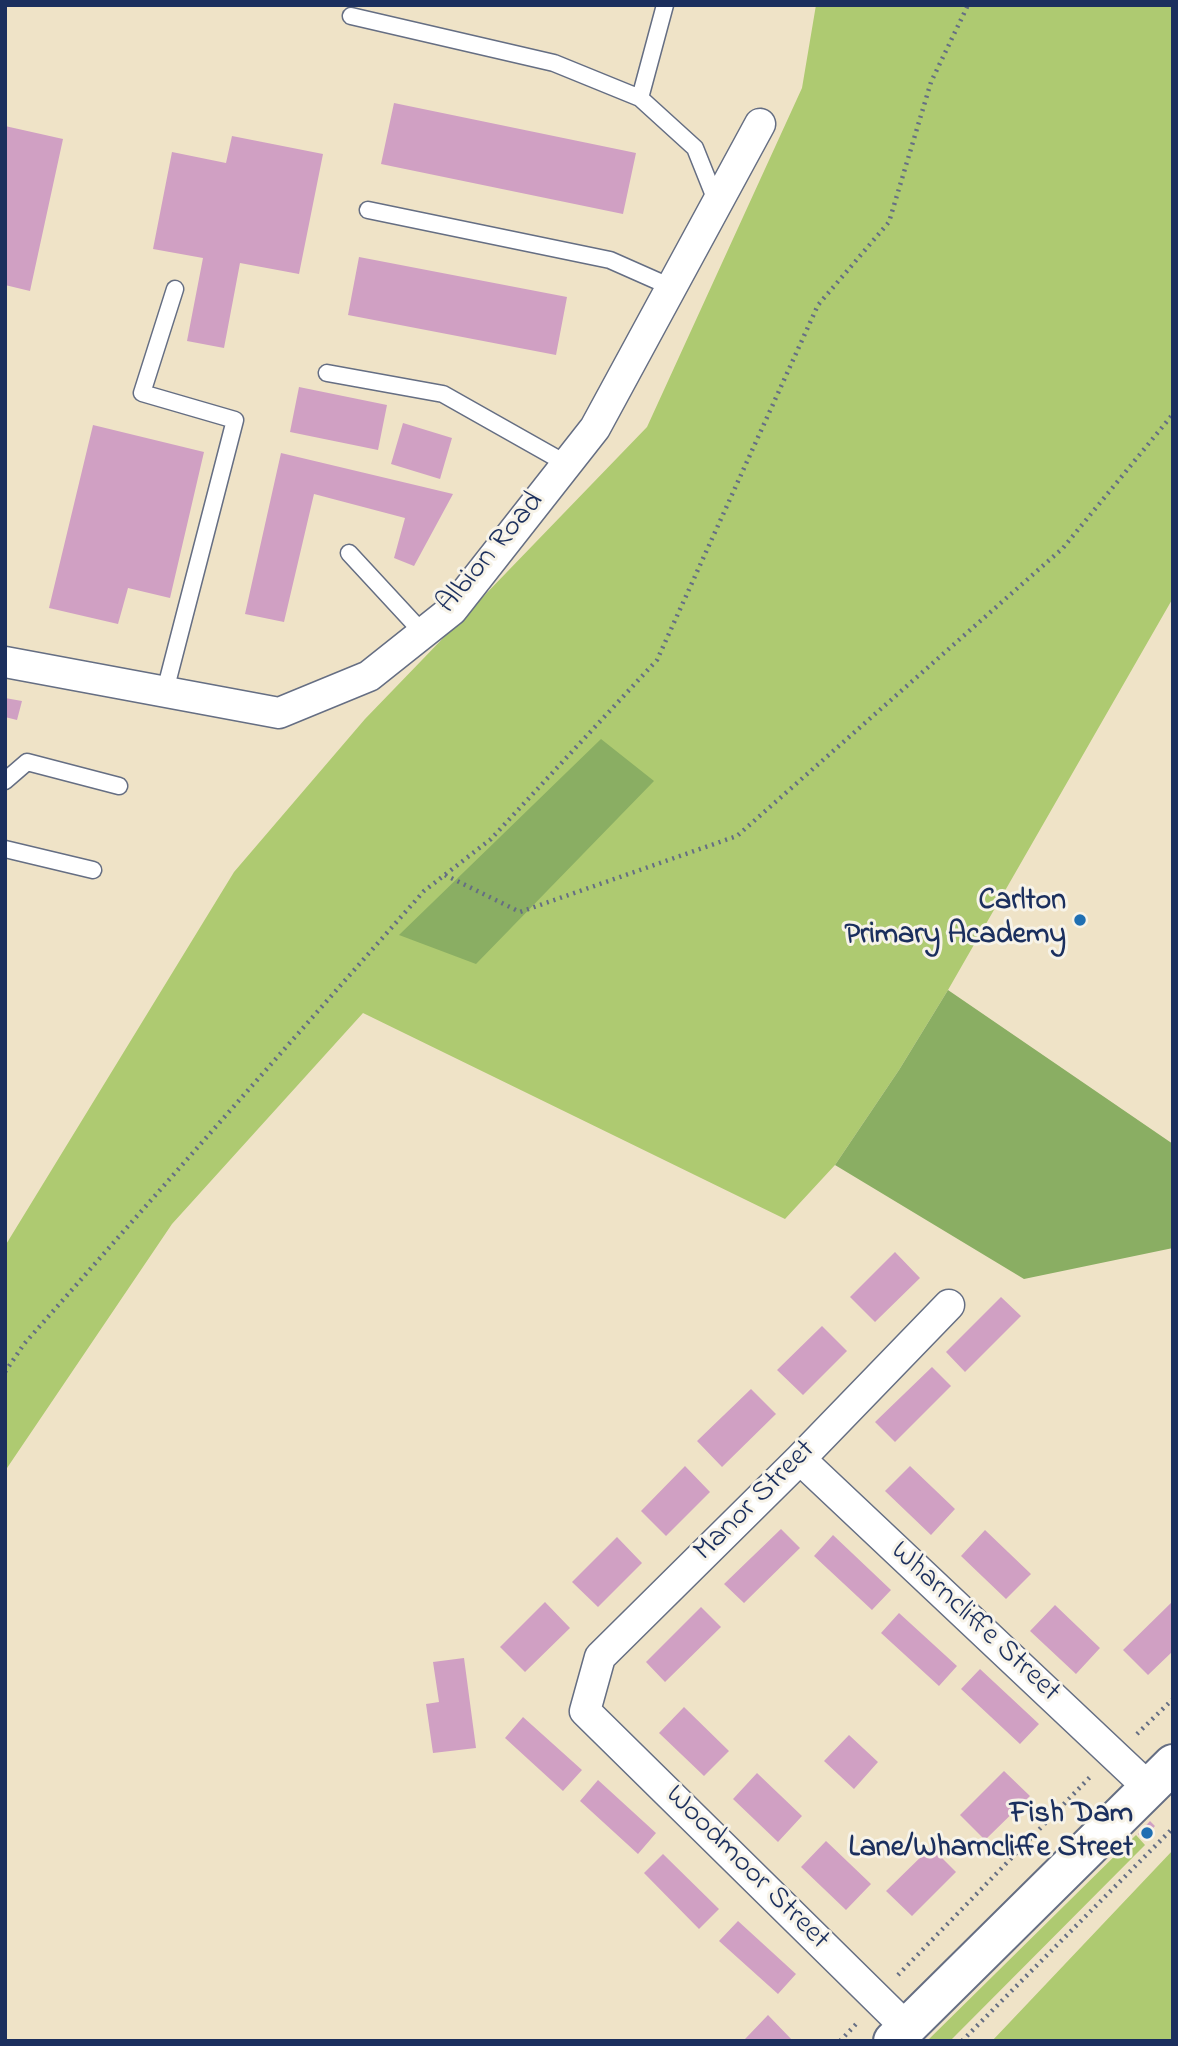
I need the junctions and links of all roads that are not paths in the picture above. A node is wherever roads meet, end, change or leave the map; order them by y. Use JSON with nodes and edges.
{"nodes":[{"id":1,"x":665,"y":5,"type":"edge"},
{"id":2,"x":351,"y":16,"type":"dead end"},
{"id":3,"x":640,"y":98,"type":"junction"},
{"id":4,"x":760,"y":124,"type":"dead end"},
{"id":5,"x":717,"y":203,"type":"junction"},
{"id":6,"x":368,"y":210,"type":"dead end"},
{"id":7,"x":671,"y":287,"type":"junction"},
{"id":8,"x":175,"y":289,"type":"dead end"},
{"id":9,"x":327,"y":373,"type":"dead end"},
{"id":10,"x":567,"y":464,"type":"junction"},
{"id":11,"x":349,"y":553,"type":"dead end"},
{"id":12,"x":423,"y":633,"type":"junction"},
{"id":13,"x":5,"y":662,"type":"edge"},
{"id":14,"x":165,"y":691,"type":"junction"},
{"id":15,"x":5,"y":781,"type":"edge"},
{"id":16,"x":119,"y":786,"type":"dead end"},
{"id":17,"x":5,"y":849,"type":"edge"},
{"id":18,"x":93,"y":870,"type":"dead end"},
{"id":19,"x":949,"y":1305,"type":"dead end"},
{"id":20,"x":800,"y":1459,"type":"junction"},
{"id":21,"x":585,"y":1711,"type":"joint"},
{"id":22,"x":1161,"y":1776,"type":"edge"},
{"id":23,"x":900,"y":2034,"type":"edge"}],
"edges":[{"from":1,"to":3,"type":"lane"},
{"from":2,"to":3,"type":"lane"},
{"from":3,"to":5,"type":"lane"},
{"from":4,"to":5,"type":"street","name":"Albion Road"},
{"from":5,"to":7,"type":"street","name":"Albion Road"},
{"from":6,"to":7,"type":"lane"},
{"from":7,"to":10,"type":"street","name":"Albion Road"},
{"from":8,"to":14,"type":"lane"},
{"from":9,"to":10,"type":"lane"},
{"from":10,"to":12,"type":"street","name":"Albion Road"},
{"from":11,"to":12,"type":"lane"},
{"from":12,"to":14,"type":"street","name":"Albion Road"},
{"from":13,"to":14,"type":"street","name":"Albion Road"},
{"from":15,"to":16,"type":"lane"},
{"from":17,"to":18,"type":"lane"},
{"from":19,"to":20,"type":"street","name":"Manor Street"},
{"from":20,"to":21,"type":"street","name":"Manor Street"},
{"from":20,"to":22,"type":"street","name":"Wharncliffe Street"},
{"from":21,"to":23,"type":"street","name":"Woodmoor Street"},
{"from":22,"to":23,"type":"street"}]}
